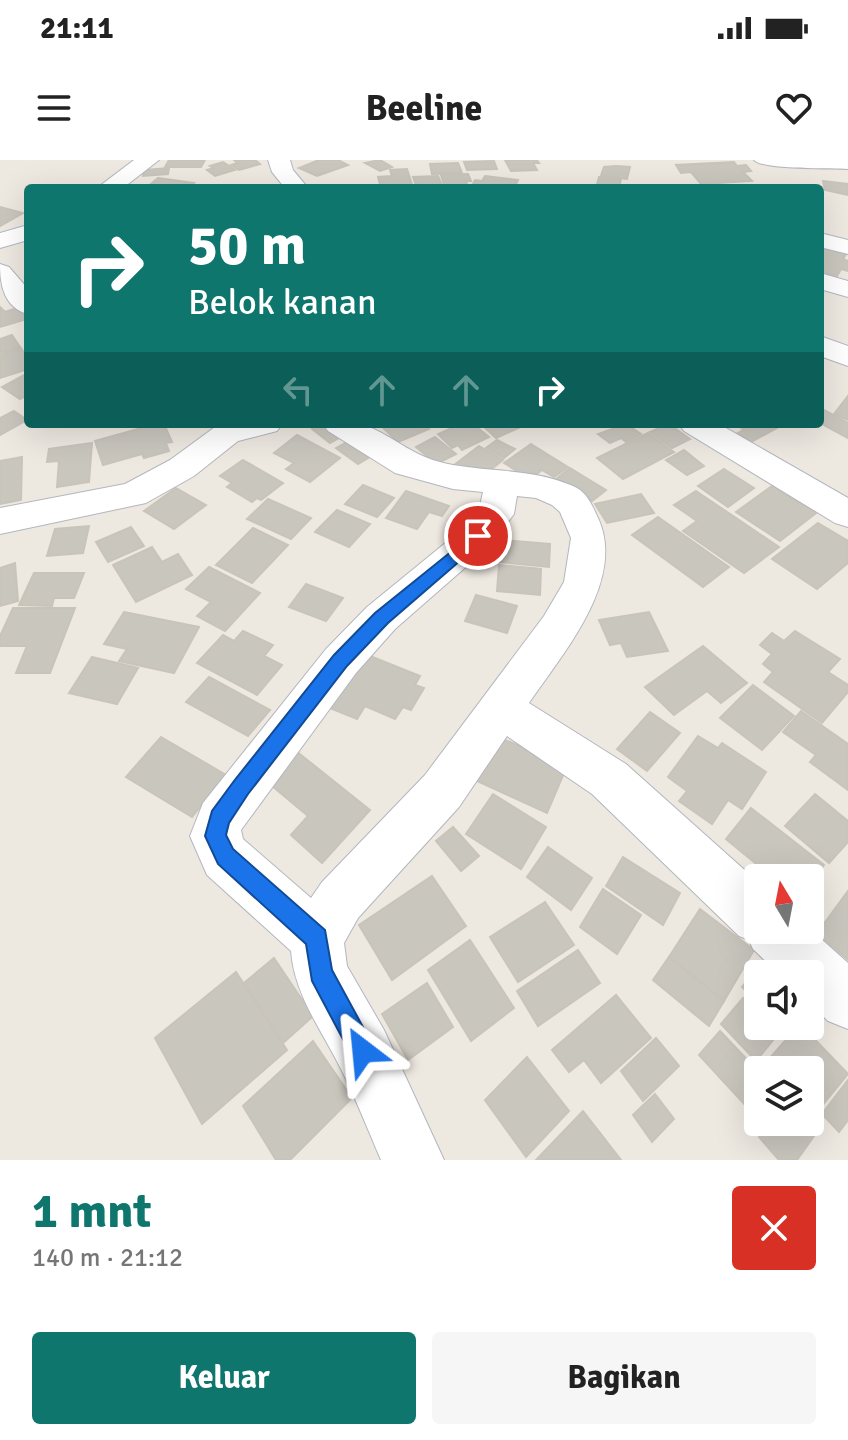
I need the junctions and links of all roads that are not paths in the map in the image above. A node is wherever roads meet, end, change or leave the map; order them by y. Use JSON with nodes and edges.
{"nodes":[{"id":1,"x":148,"y":160,"type":"edge"},
{"id":2,"x":279,"y":160,"type":"edge"},
{"id":3,"x":765,"y":160,"type":"edge"},
{"id":4,"x":794,"y":160,"type":"edge"},
{"id":5,"x":848,"y":163,"type":"edge"},
{"id":6,"x":114,"y":184,"type":"edge"},
{"id":7,"x":294,"y":184,"type":"edge"},
{"id":8,"x":795,"y":184,"type":"dead end"},
{"id":9,"x":24,"y":233,"type":"edge"},
{"id":10,"x":0,"y":241,"type":"edge"},
{"id":11,"x":824,"y":241,"type":"edge"},
{"id":12,"x":848,"y":247,"type":"edge"},
{"id":13,"x":0,"y":272,"type":"edge"},
{"id":14,"x":824,"y":282,"type":"edge"},
{"id":15,"x":848,"y":289,"type":"edge"},
{"id":16,"x":24,"y":301,"type":"edge"},
{"id":17,"x":824,"y":347,"type":"edge"},
{"id":18,"x":848,"y":357,"type":"edge"},
{"id":19,"x":346,"y":428,"type":"edge"},
{"id":20,"x":702,"y":428,"type":"edge"},
{"id":21,"x":217,"y":429,"type":"edge"},
{"id":22,"x":502,"y":482,"type":"junction"},
{"id":23,"x":848,"y":514,"type":"edge"},
{"id":24,"x":0,"y":521,"type":"edge"},
{"id":25,"x":501,"y":708,"type":"junction"},
{"id":26,"x":744,"y":904,"type":"edge"},
{"id":27,"x":317,"y":938,"type":"junction"},
{"id":28,"x":787,"y":944,"type":"edge"},
{"id":29,"x":848,"y":1001,"type":"edge"},
{"id":30,"x":413,"y":1160,"type":"edge"}],
"edges":[{"from":1,"to":6,"type":"street"},
{"from":2,"to":7,"type":"street"},
{"from":3,"to":4,"type":"street"},
{"from":4,"to":5,"type":"street"},
{"from":4,"to":8,"type":"street"},
{"from":9,"to":10,"type":"street"},
{"from":11,"to":12,"type":"street"},
{"from":13,"to":16,"type":"street"},
{"from":14,"to":15,"type":"street"},
{"from":17,"to":18,"type":"street"},
{"from":19,"to":22,"type":"street"},
{"from":20,"to":23,"type":"street"},
{"from":21,"to":24,"type":"street"},
{"from":22,"to":25,"type":"street"},
{"from":22,"to":27,"type":"street"},
{"from":25,"to":26,"type":"street"},
{"from":25,"to":27,"type":"street"},
{"from":27,"to":30,"type":"street"},
{"from":28,"to":29,"type":"street"}]}
